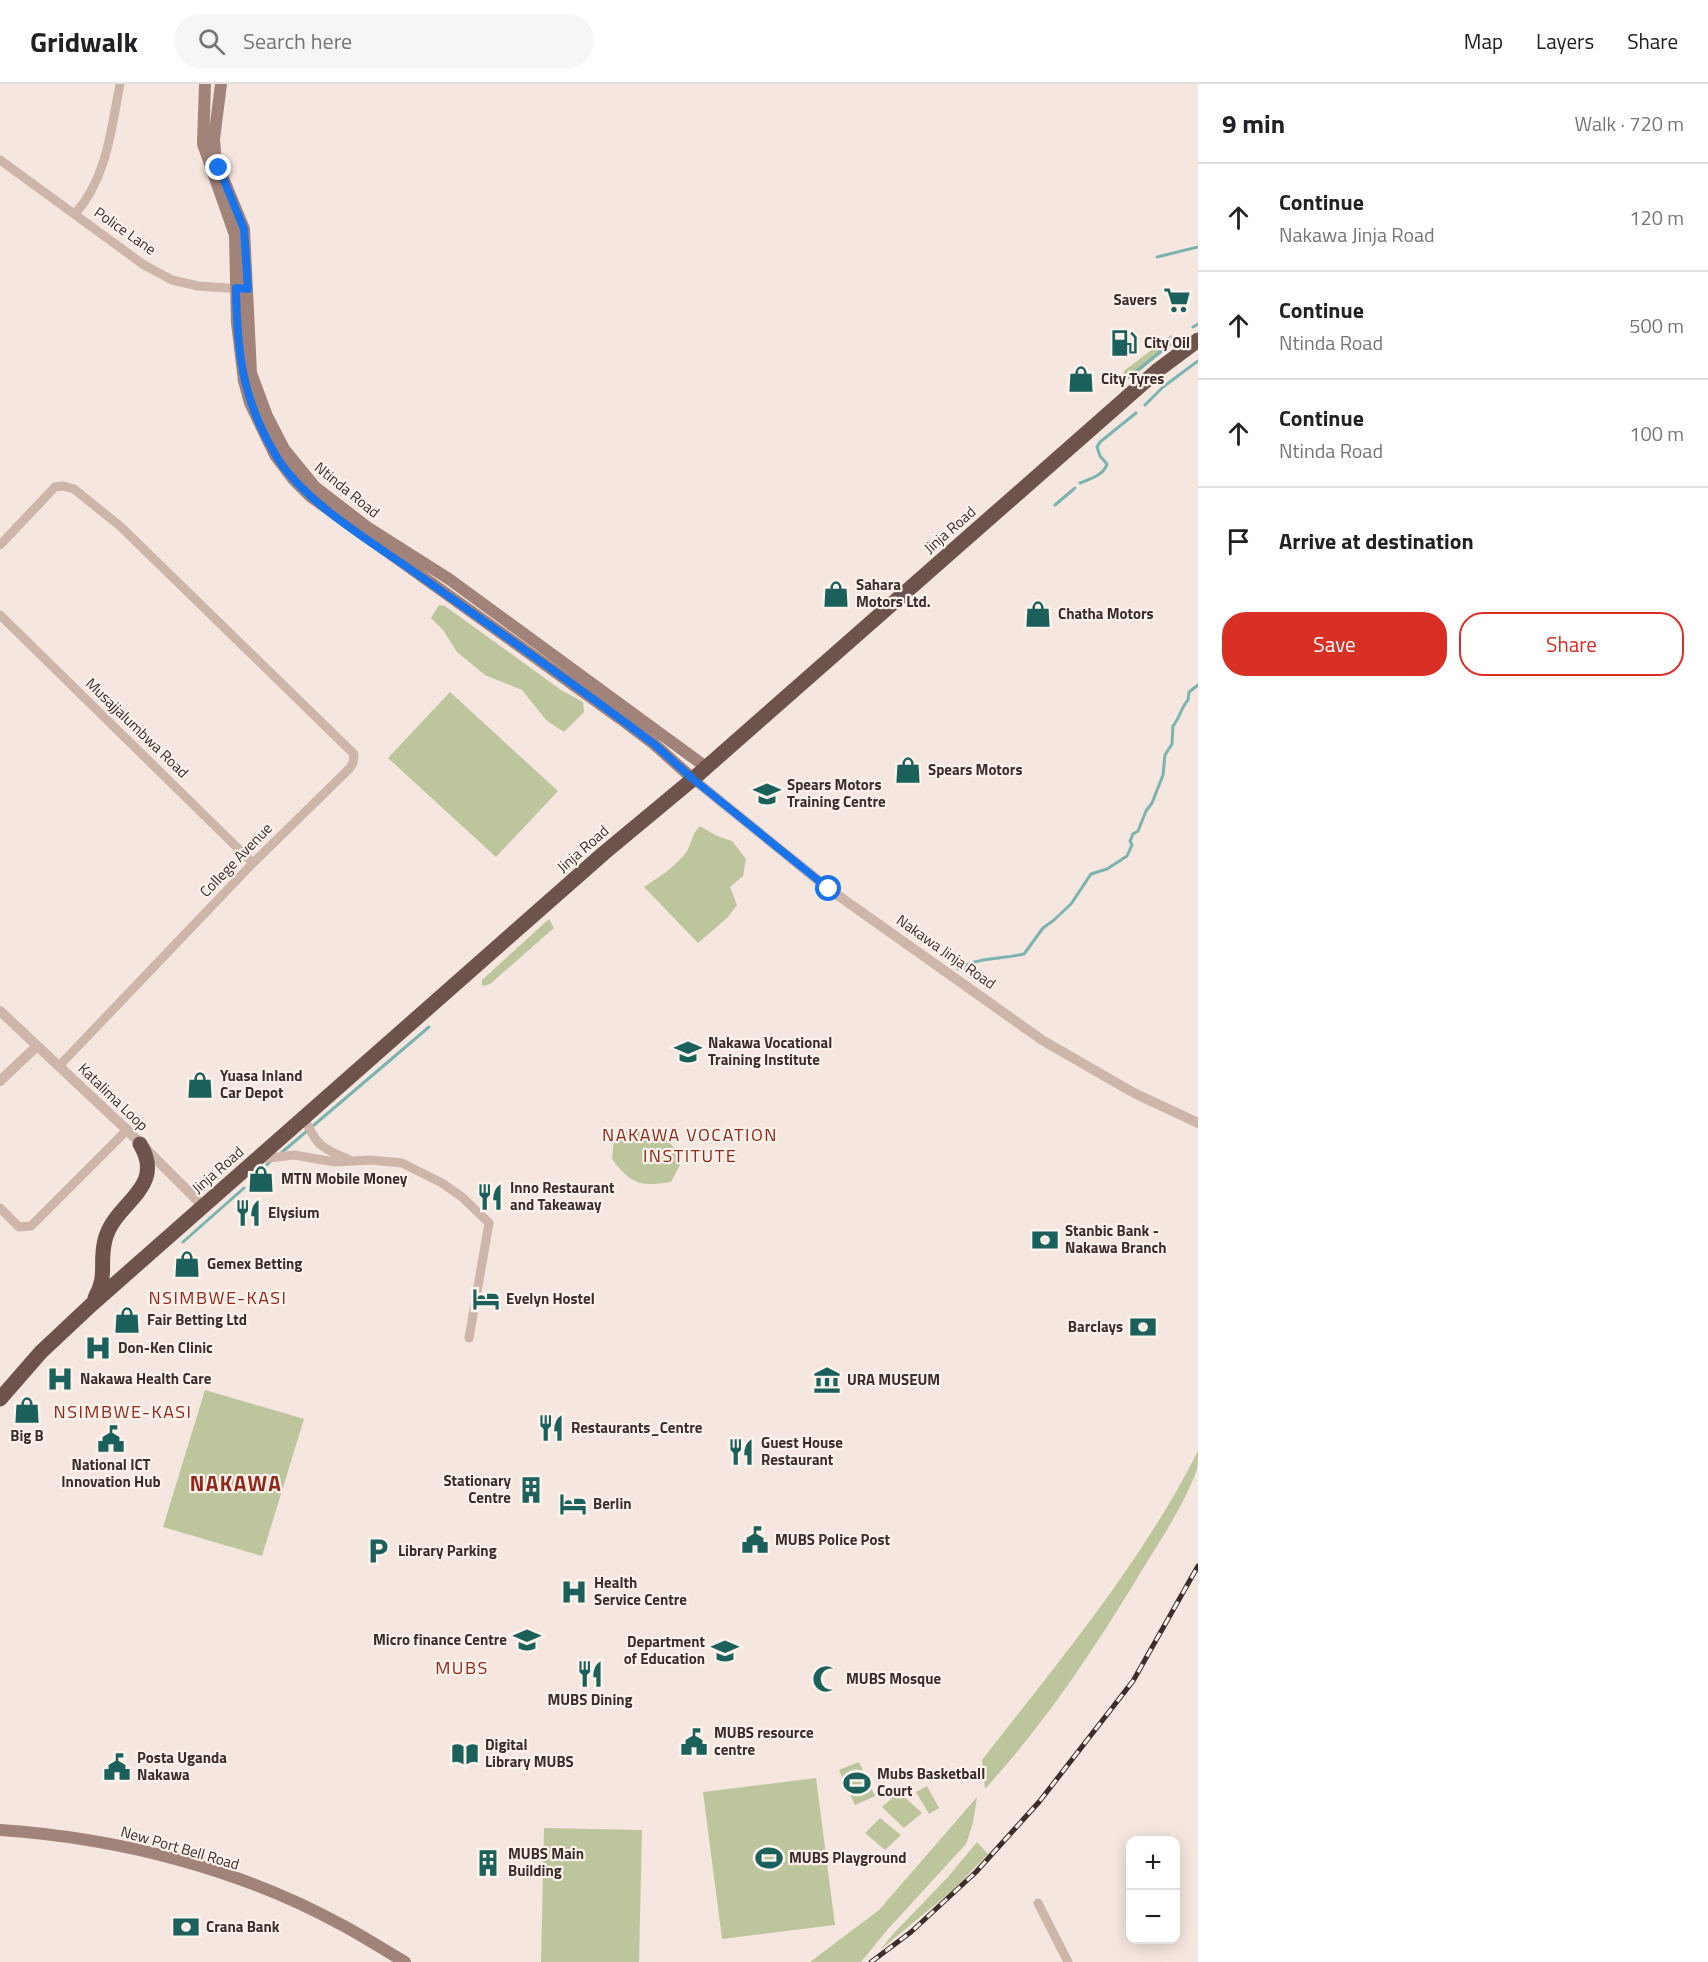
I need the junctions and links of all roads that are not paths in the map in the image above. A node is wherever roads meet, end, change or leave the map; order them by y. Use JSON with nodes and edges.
{"nodes":[{"id":1,"x":120,"y":84,"type":"edge"},
{"id":2,"x":205,"y":84,"type":"edge"},
{"id":3,"x":221,"y":84,"type":"edge"},
{"id":4,"x":0,"y":160,"type":"edge"},
{"id":5,"x":75,"y":214,"type":"junction"},
{"id":6,"x":242,"y":289,"type":"junction"},
{"id":7,"x":1198,"y":340,"type":"edge"},
{"id":8,"x":0,"y":545,"type":"edge"},
{"id":9,"x":0,"y":615,"type":"edge"},
{"id":10,"x":706,"y":767,"type":"junction"},
{"id":11,"x":693,"y":779,"type":"junction"},
{"id":12,"x":253,"y":863,"type":"junction"},
{"id":13,"x":0,"y":1011,"type":"edge"},
{"id":14,"x":36,"y":1046,"type":"junction"},
{"id":15,"x":59,"y":1066,"type":"junction"},
{"id":16,"x":0,"y":1081,"type":"edge"},
{"id":17,"x":304,"y":1118,"type":"junction"},
{"id":18,"x":1198,"y":1123,"type":"edge"},
{"id":19,"x":127,"y":1130,"type":"junction"},
{"id":20,"x":140,"y":1144,"type":"junction"},
{"id":21,"x":257,"y":1159,"type":"junction"},
{"id":22,"x":350,"y":1160,"type":"junction"},
{"id":23,"x":203,"y":1206,"type":"junction"},
{"id":24,"x":0,"y":1208,"type":"edge"},
{"id":25,"x":90,"y":1306,"type":"junction"},
{"id":26,"x":469,"y":1338,"type":"dead end"},
{"id":27,"x":0,"y":1397,"type":"edge"},
{"id":28,"x":0,"y":1830,"type":"edge"},
{"id":29,"x":1038,"y":1903,"type":"dead end"},
{"id":30,"x":405,"y":1962,"type":"edge"},
{"id":31,"x":1068,"y":1962,"type":"edge"}],
"edges":[{"from":1,"to":5,"type":"street"},
{"from":2,"to":6,"type":"main road","name":"Ntinda Road"},
{"from":3,"to":6,"type":"main road","name":"Ntinda Road"},
{"from":4,"to":5,"type":"street","name":"Police Lane"},
{"from":5,"to":6,"type":"street","name":"Police Lane"},
{"from":6,"to":10,"type":"main road","name":"Ntinda Road"},
{"from":6,"to":11,"type":"main road","name":"Ntinda Road"},
{"from":7,"to":10,"type":"highway","name":"Jinja Road"},
{"from":8,"to":12,"type":"street","name":"College Avenue"},
{"from":9,"to":12,"type":"street","name":"Musajjalumbwa Road"},
{"from":10,"to":11,"type":"highway","name":"Jinja Road"},
{"from":11,"to":17,"type":"highway","name":"Jinja Road"},
{"from":11,"to":18,"type":"street","name":"Nakawa Jinja Road"},
{"from":12,"to":15,"type":"street","name":"College Avenue"},
{"from":13,"to":14,"type":"street","name":"Katalima Loop"},
{"from":14,"to":15,"type":"street","name":"Katalima Loop"},
{"from":14,"to":16,"type":"street"},
{"from":15,"to":19,"type":"street","name":"Katalima Loop"},
{"from":17,"to":21,"type":"highway","name":"Jinja Road"},
{"from":17,"to":22,"type":"street"},
{"from":19,"to":20,"type":"street","name":"Katalima Loop"},
{"from":19,"to":24,"type":"street"},
{"from":20,"to":23,"type":"street","name":"Katalima Loop"},
{"from":20,"to":25,"type":"highway"},
{"from":21,"to":22,"type":"street"},
{"from":21,"to":23,"type":"highway","name":"Jinja Road"},
{"from":22,"to":26,"type":"street"},
{"from":23,"to":25,"type":"highway","name":"Jinja Road"},
{"from":25,"to":27,"type":"highway","name":"Jinja Road"},
{"from":28,"to":30,"type":"main road","name":"New Port Bell Road"},
{"from":29,"to":31,"type":"street"}]}
